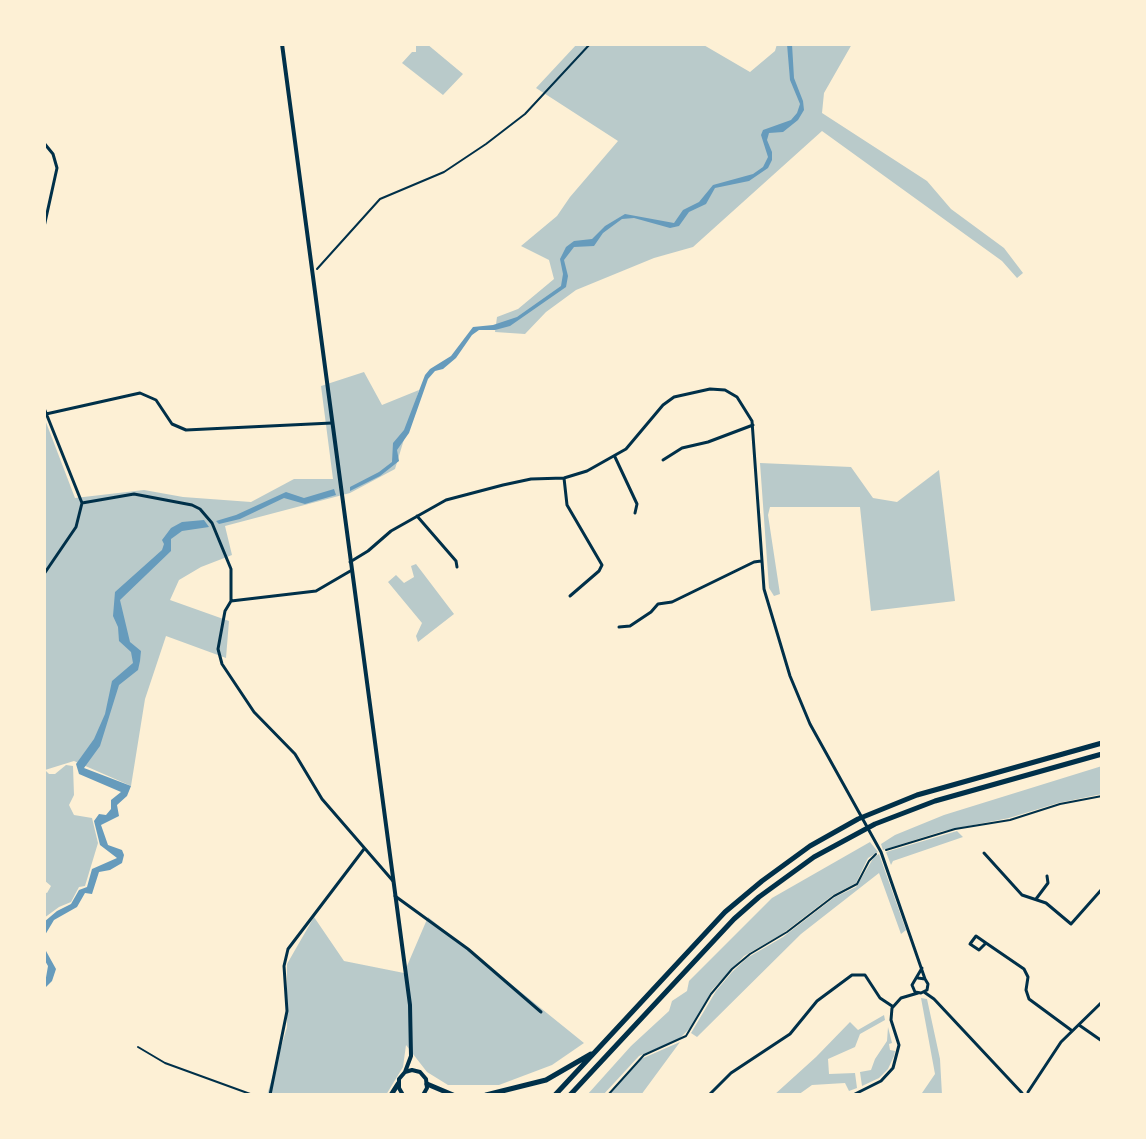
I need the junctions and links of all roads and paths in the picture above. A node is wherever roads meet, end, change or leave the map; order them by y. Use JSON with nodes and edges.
{"nodes":[{"id":1,"x":282,"y":44,"type":"edge"},
{"id":2,"x":590,"y":44,"type":"edge"},
{"id":3,"x":44,"y":143,"type":"edge"},
{"id":4,"x":44,"y":227,"type":"edge"},
{"id":5,"x":313,"y":272,"type":"junction"},
{"id":6,"x":44,"y":408,"type":"edge"},
{"id":7,"x":46,"y":414,"type":"junction"},
{"id":8,"x":332,"y":423,"type":"junction"},
{"id":9,"x":753,"y":425,"type":"junction"},
{"id":10,"x":615,"y":457,"type":"junction"},
{"id":11,"x":663,"y":460,"type":"dead end"},
{"id":12,"x":564,"y":478,"type":"junction"},
{"id":13,"x":82,"y":503,"type":"junction"},
{"id":14,"x":635,"y":513,"type":"dead end"},
{"id":15,"x":417,"y":516,"type":"junction"},
{"id":16,"x":761,"y":561,"type":"junction"},
{"id":17,"x":350,"y":562,"type":"junction"},
{"id":18,"x":457,"y":567,"type":"dead end"},
{"id":19,"x":352,"y":570,"type":"junction"},
{"id":20,"x":44,"y":574,"type":"edge"},
{"id":21,"x":570,"y":596,"type":"dead end"},
{"id":22,"x":231,"y":601,"type":"junction"},
{"id":23,"x":619,"y":627,"type":"dead end"},
{"id":24,"x":1102,"y":743,"type":"edge"},
{"id":25,"x":1102,"y":754,"type":"edge"},
{"id":26,"x":1102,"y":796,"type":"edge"},
{"id":27,"x":364,"y":849,"type":"junction"},
{"id":28,"x":881,"y":852,"type":"junction"},
{"id":29,"x":984,"y":853,"type":"dead end"},
{"id":30,"x":1047,"y":876,"type":"dead end"},
{"id":31,"x":393,"y":882,"type":"junction"},
{"id":32,"x":1102,"y":889,"type":"edge"},
{"id":33,"x":395,"y":896,"type":"junction"},
{"id":34,"x":1036,"y":899,"type":"junction"},
{"id":35,"x":986,"y":943,"type":"dead end"},
{"id":36,"x":922,"y":968,"type":"junction"},
{"id":37,"x":918,"y":978,"type":"junction"},
{"id":38,"x":925,"y":979,"type":"junction"},
{"id":39,"x":912,"y":986,"type":"junction"},
{"id":40,"x":928,"y":986,"type":"junction"},
{"id":41,"x":924,"y":992,"type":"junction"},
{"id":42,"x":918,"y":993,"type":"junction"},
{"id":43,"x":906,"y":996,"type":"junction"},
{"id":44,"x":934,"y":999,"type":"junction"},
{"id":45,"x":1102,"y":1002,"type":"edge"},
{"id":46,"x":892,"y":1006,"type":"junction"},
{"id":47,"x":541,"y":1012,"type":"dead end"},
{"id":48,"x":1078,"y":1024,"type":"junction"},
{"id":49,"x":1071,"y":1030,"type":"junction"},
{"id":50,"x":1102,"y":1041,"type":"edge"},
{"id":51,"x":138,"y":1047,"type":"dead end"},
{"id":52,"x":598,"y":1049,"type":"junction"},
{"id":53,"x":411,"y":1056,"type":"junction"},
{"id":54,"x":416,"y":1070,"type":"junction"},
{"id":55,"x":405,"y":1072,"type":"junction"},
{"id":56,"x":398,"y":1084,"type":"junction"},
{"id":57,"x":427,"y":1084,"type":"junction"},
{"id":58,"x":1029,"y":1093,"type":"edge"},
{"id":59,"x":1022,"y":1094,"type":"edge"},
{"id":60,"x":253,"y":1095,"type":"edge"},
{"id":61,"x":270,"y":1095,"type":"edge"},
{"id":62,"x":391,"y":1095,"type":"edge"},
{"id":63,"x":403,"y":1095,"type":"edge"},
{"id":64,"x":423,"y":1095,"type":"edge"},
{"id":65,"x":453,"y":1095,"type":"edge"},
{"id":66,"x":486,"y":1095,"type":"edge"},
{"id":67,"x":555,"y":1095,"type":"edge"},
{"id":68,"x":572,"y":1095,"type":"edge"},
{"id":69,"x":608,"y":1095,"type":"edge"},
{"id":70,"x":709,"y":1095,"type":"edge"},
{"id":71,"x":853,"y":1095,"type":"edge"}],
"edges":[{"from":1,"to":5,"type":"street"},
{"from":2,"to":5,"type":"path"},
{"from":3,"to":4,"type":"street"},
{"from":5,"to":8,"type":"street"},
{"from":6,"to":7,"type":"street"},
{"from":7,"to":8,"type":"street"},
{"from":7,"to":13,"type":"street"},
{"from":8,"to":17,"type":"street"},
{"from":9,"to":10,"type":"street"},
{"from":9,"to":11,"type":"street"},
{"from":9,"to":16,"type":"street"},
{"from":10,"to":12,"type":"street"},
{"from":10,"to":14,"type":"street"},
{"from":12,"to":15,"type":"street"},
{"from":12,"to":21,"type":"street"},
{"from":13,"to":20,"type":"street"},
{"from":13,"to":22,"type":"street"},
{"from":15,"to":17,"type":"street"},
{"from":15,"to":18,"type":"street"},
{"from":16,"to":23,"type":"street"},
{"from":16,"to":28,"type":"street"},
{"from":17,"to":19,"type":"street"},
{"from":19,"to":22,"type":"street"},
{"from":19,"to":31,"type":"street"},
{"from":22,"to":27,"type":"street"},
{"from":24,"to":52,"type":"highway"},
{"from":25,"to":68,"type":"highway"},
{"from":26,"to":28,"type":"path"},
{"from":27,"to":31,"type":"street"},
{"from":27,"to":61,"type":"street"},
{"from":28,"to":36,"type":"street"},
{"from":28,"to":69,"type":"path"},
{"from":29,"to":34,"type":"street"},
{"from":30,"to":34,"type":"street"},
{"from":31,"to":33,"type":"street"},
{"from":32,"to":34,"type":"street"},
{"from":33,"to":47,"type":"street"},
{"from":33,"to":53,"type":"street"},
{"from":35,"to":49,"type":"street"},
{"from":36,"to":37,"type":"street"},
{"from":36,"to":38,"type":"street"},
{"from":37,"to":38,"type":"street"},
{"from":37,"to":39,"type":"street"},
{"from":38,"to":40,"type":"street"},
{"from":39,"to":42,"type":"street"},
{"from":39,"to":43,"type":"street"},
{"from":40,"to":41,"type":"street"},
{"from":40,"to":44,"type":"street"},
{"from":41,"to":42,"type":"street"},
{"from":41,"to":44,"type":"street"},
{"from":42,"to":43,"type":"street"},
{"from":43,"to":46,"type":"street"},
{"from":44,"to":59,"type":"street"},
{"from":45,"to":48,"type":"street"},
{"from":46,"to":70,"type":"street"},
{"from":46,"to":71,"type":"street"},
{"from":48,"to":49,"type":"street"},
{"from":48,"to":50,"type":"street"},
{"from":49,"to":58,"type":"street"},
{"from":51,"to":60,"type":"path"},
{"from":52,"to":66,"type":"highway"},
{"from":52,"to":67,"type":"highway"},
{"from":53,"to":54,"type":"street"},
{"from":53,"to":55,"type":"street"},
{"from":54,"to":55,"type":"street"},
{"from":54,"to":57,"type":"street"},
{"from":55,"to":56,"type":"street"},
{"from":56,"to":62,"type":"highway"},
{"from":56,"to":63,"type":"street"},
{"from":57,"to":64,"type":"street"},
{"from":57,"to":65,"type":"highway"},
{"from":58,"to":59,"type":"street"}]}
